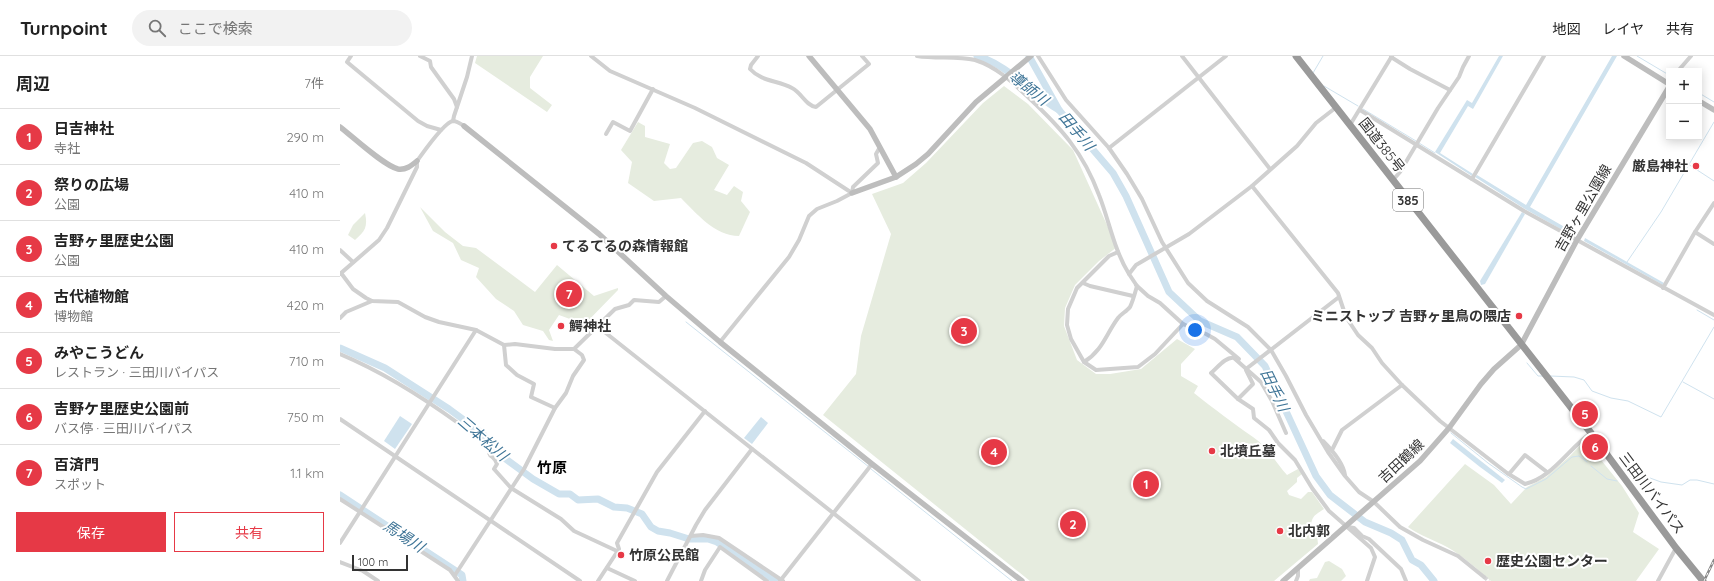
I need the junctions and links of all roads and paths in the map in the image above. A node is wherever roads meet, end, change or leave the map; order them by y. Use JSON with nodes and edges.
{"nodes":[{"id":1,"x":351,"y":56,"type":"edge"},
{"id":2,"x":420,"y":56,"type":"edge"},
{"id":3,"x":472,"y":56,"type":"edge"},
{"id":4,"x":591,"y":56,"type":"edge"},
{"id":5,"x":758,"y":56,"type":"edge"},
{"id":6,"x":862,"y":56,"type":"edge"},
{"id":7,"x":918,"y":56,"type":"edge"},
{"id":8,"x":1031,"y":56,"type":"edge"},
{"id":9,"x":1038,"y":56,"type":"edge"},
{"id":10,"x":1182,"y":56,"type":"edge"},
{"id":11,"x":1226,"y":56,"type":"edge"},
{"id":12,"x":1296,"y":56,"type":"edge"},
{"id":13,"x":1469,"y":56,"type":"edge"},
{"id":14,"x":1544,"y":56,"type":"edge"},
{"id":15,"x":1624,"y":56,"type":"edge"},
{"id":16,"x":1691,"y":56,"type":"edge"},
{"id":17,"x":812,"y":57,"type":"edge"},
{"id":18,"x":1392,"y":57,"type":"edge"},
{"id":19,"x":1681,"y":68,"type":"edge"},
{"id":20,"x":1198,"y":76,"type":"junction"},
{"id":21,"x":1006,"y":77,"type":"junction"},
{"id":22,"x":1666,"y":83,"type":"edge"},
{"id":23,"x":653,"y":89,"type":"junction"},
{"id":24,"x":836,"y":90,"type":"junction"},
{"id":25,"x":1450,"y":90,"type":"junction"},
{"id":26,"x":1666,"y":90,"type":"edge"},
{"id":27,"x":1702,"y":103,"type":"edge"},
{"id":28,"x":457,"y":107,"type":"junction"},
{"id":29,"x":1335,"y":107,"type":"junction"},
{"id":30,"x":1360,"y":110,"type":"junction"},
{"id":31,"x":1714,"y":110,"type":"edge"},
{"id":32,"x":453,"y":121,"type":"junction"},
{"id":33,"x":340,"y":126,"type":"edge"},
{"id":34,"x":464,"y":126,"type":"joint"},
{"id":35,"x":1350,"y":126,"type":"junction"},
{"id":36,"x":441,"y":130,"type":"junction"},
{"id":37,"x":606,"y":134,"type":"dead end"},
{"id":38,"x":1416,"y":144,"type":"junction"},
{"id":39,"x":880,"y":147,"type":"junction"},
{"id":40,"x":1109,"y":148,"type":"junction"},
{"id":41,"x":417,"y":161,"type":"junction"},
{"id":42,"x":1270,"y":169,"type":"junction"},
{"id":43,"x":896,"y":177,"type":"junction"},
{"id":44,"x":1472,"y":179,"type":"junction"},
{"id":45,"x":1392,"y":180,"type":"junction"},
{"id":46,"x":1252,"y":186,"type":"junction"},
{"id":47,"x":852,"y":193,"type":"junction"},
{"id":48,"x":1714,"y":203,"type":"edge"},
{"id":49,"x":1695,"y":232,"type":"junction"},
{"id":50,"x":1577,"y":240,"type":"junction"},
{"id":51,"x":1714,"y":244,"type":"edge"},
{"id":52,"x":1167,"y":248,"type":"junction"},
{"id":53,"x":340,"y":250,"type":"edge"},
{"id":54,"x":1118,"y":252,"type":"junction"},
{"id":55,"x":353,"y":262,"type":"junction"},
{"id":56,"x":341,"y":273,"type":"edge"},
{"id":57,"x":1129,"y":274,"type":"junction"},
{"id":58,"x":1083,"y":283,"type":"junction"},
{"id":59,"x":1136,"y":284,"type":"junction"},
{"id":60,"x":1664,"y":288,"type":"junction"},
{"id":61,"x":666,"y":296,"type":"junction"},
{"id":62,"x":1133,"y":296,"type":"junction"},
{"id":63,"x":1339,"y":297,"type":"junction"},
{"id":64,"x":372,"y":301,"type":"junction"},
{"id":65,"x":1714,"y":315,"type":"edge"},
{"id":66,"x":340,"y":318,"type":"edge"},
{"id":67,"x":1183,"y":324,"type":"junction"},
{"id":68,"x":598,"y":326,"type":"junction"},
{"id":69,"x":476,"y":330,"type":"junction"},
{"id":70,"x":720,"y":342,"type":"junction"},
{"id":71,"x":504,"y":345,"type":"junction"},
{"id":72,"x":1521,"y":345,"type":"junction"},
{"id":73,"x":574,"y":349,"type":"junction"},
{"id":74,"x":1271,"y":350,"type":"junction"},
{"id":75,"x":340,"y":354,"type":"edge"},
{"id":76,"x":1084,"y":362,"type":"junction"},
{"id":77,"x":1246,"y":369,"type":"junction"},
{"id":78,"x":1223,"y":385,"type":"junction"},
{"id":79,"x":1402,"y":385,"type":"junction"},
{"id":80,"x":1219,"y":389,"type":"dead end"},
{"id":81,"x":1238,"y":399,"type":"junction"},
{"id":82,"x":430,"y":402,"type":"junction"},
{"id":83,"x":555,"y":408,"type":"junction"},
{"id":84,"x":705,"y":411,"type":"junction"},
{"id":85,"x":340,"y":419,"type":"edge"},
{"id":86,"x":1449,"y":428,"type":"junction"},
{"id":87,"x":1286,"y":433,"type":"dead end"},
{"id":88,"x":1591,"y":433,"type":"junction"},
{"id":89,"x":1319,"y":436,"type":"junction"},
{"id":90,"x":752,"y":449,"type":"junction"},
{"id":91,"x":1332,"y":450,"type":"junction"},
{"id":92,"x":396,"y":456,"type":"junction"},
{"id":93,"x":872,"y":464,"type":"junction"},
{"id":94,"x":1548,"y":472,"type":"junction"},
{"id":95,"x":1508,"y":474,"type":"junction"},
{"id":96,"x":1345,"y":476,"type":"junction"},
{"id":97,"x":511,"y":488,"type":"junction"},
{"id":98,"x":340,"y":499,"type":"edge"},
{"id":99,"x":1374,"y":502,"type":"junction"},
{"id":100,"x":360,"y":512,"type":"junction"},
{"id":101,"x":834,"y":514,"type":"junction"},
{"id":102,"x":490,"y":521,"type":"junction"},
{"id":103,"x":1347,"y":527,"type":"junction"},
{"id":104,"x":691,"y":536,"type":"junction"},
{"id":105,"x":340,"y":543,"type":"edge"},
{"id":106,"x":1676,"y":548,"type":"junction"},
{"id":107,"x":617,"y":551,"type":"junction"},
{"id":108,"x":340,"y":562,"type":"edge"},
{"id":109,"x":607,"y":568,"type":"junction"},
{"id":110,"x":1298,"y":569,"type":"junction"},
{"id":111,"x":455,"y":576,"type":"junction"},
{"id":112,"x":1484,"y":577,"type":"dead end"},
{"id":113,"x":782,"y":580,"type":"edge"},
{"id":114,"x":378,"y":581,"type":"edge"},
{"id":115,"x":458,"y":581,"type":"edge"},
{"id":116,"x":580,"y":581,"type":"edge"},
{"id":117,"x":598,"y":581,"type":"edge"},
{"id":118,"x":635,"y":581,"type":"edge"},
{"id":119,"x":667,"y":581,"type":"edge"},
{"id":120,"x":701,"y":581,"type":"edge"},
{"id":121,"x":767,"y":581,"type":"edge"},
{"id":122,"x":919,"y":581,"type":"edge"},
{"id":123,"x":1022,"y":581,"type":"edge"},
{"id":124,"x":1283,"y":581,"type":"edge"},
{"id":125,"x":1296,"y":581,"type":"edge"},
{"id":126,"x":1367,"y":581,"type":"edge"},
{"id":127,"x":1406,"y":581,"type":"edge"},
{"id":128,"x":1658,"y":581,"type":"edge"},
{"id":129,"x":1704,"y":581,"type":"edge"}],
"edges":[{"from":1,"to":36,"type":"street"},
{"from":2,"to":28,"type":"street"},
{"from":3,"to":28,"type":"street"},
{"from":4,"to":23,"type":"street"},
{"from":5,"to":24,"type":"street"},
{"from":6,"to":24,"type":"street"},
{"from":7,"to":21,"type":"street"},
{"from":8,"to":21,"type":"street"},
{"from":9,"to":40,"type":"street"},
{"from":10,"to":20,"type":"street"},
{"from":11,"to":20,"type":"street"},
{"from":12,"to":29,"type":"highway","name":"国道385号","number":"385"},
{"from":13,"to":25,"type":"street"},
{"from":14,"to":44,"type":"street"},
{"from":15,"to":22,"type":"street"},
{"from":16,"to":19,"type":"street"},
{"from":17,"to":24,"type":"street"},
{"from":18,"to":25,"type":"street"},
{"from":18,"to":30,"type":"street"},
{"from":20,"to":40,"type":"street"},
{"from":20,"to":42,"type":"street"},
{"from":21,"to":43,"type":"street"},
{"from":21,"to":54,"type":"street"},
{"from":23,"to":37,"type":"street"},
{"from":23,"to":47,"type":"street"},
{"from":24,"to":39,"type":"street"},
{"from":25,"to":38,"type":"street"},
{"from":26,"to":50,"type":"street","name":"吉野ヶ里公園線"},
{"from":27,"to":31,"type":"street"},
{"from":28,"to":32,"type":"street"},
{"from":29,"to":35,"type":"highway","name":"国道385号","number":"385"},
{"from":29,"to":42,"type":"street"},
{"from":30,"to":35,"type":"street"},
{"from":30,"to":38,"type":"street"},
{"from":32,"to":34,"type":"street"},
{"from":32,"to":36,"type":"street"},
{"from":33,"to":41,"type":"street"},
{"from":34,"to":61,"type":"street"},
{"from":35,"to":45,"type":"highway","name":"国道385号","number":"385"},
{"from":36,"to":41,"type":"street"},
{"from":38,"to":44,"type":"street"},
{"from":38,"to":45,"type":"street"},
{"from":39,"to":43,"type":"street"},
{"from":39,"to":47,"type":"street"},
{"from":40,"to":52,"type":"street"},
{"from":41,"to":55,"type":"street"},
{"from":42,"to":46,"type":"street"},
{"from":43,"to":47,"type":"street"},
{"from":44,"to":50,"type":"street"},
{"from":45,"to":72,"type":"highway","name":"国道385号","number":"385"},
{"from":46,"to":52,"type":"street"},
{"from":46,"to":63,"type":"street"},
{"from":47,"to":70,"type":"street"},
{"from":48,"to":49,"type":"street"},
{"from":49,"to":51,"type":"street"},
{"from":49,"to":60,"type":"street"},
{"from":50,"to":60,"type":"street"},
{"from":50,"to":72,"type":"street","name":"吉野ヶ里公園線"},
{"from":52,"to":57,"type":"street"},
{"from":52,"to":74,"type":"street"},
{"from":53,"to":55,"type":"street"},
{"from":54,"to":57,"type":"street"},
{"from":54,"to":58,"type":"street"},
{"from":55,"to":56,"type":"street"},
{"from":56,"to":64,"type":"street"},
{"from":57,"to":59,"type":"street"},
{"from":58,"to":62,"type":"street"},
{"from":58,"to":76,"type":"street"},
{"from":59,"to":62,"type":"street"},
{"from":59,"to":67,"type":"street"},
{"from":60,"to":65,"type":"street"},
{"from":61,"to":68,"type":"street"},
{"from":61,"to":70,"type":"street"},
{"from":62,"to":76,"type":"street"},
{"from":63,"to":74,"type":"street"},
{"from":63,"to":79,"type":"street"},
{"from":64,"to":66,"type":"street"},
{"from":64,"to":69,"type":"street"},
{"from":67,"to":76,"type":"street"},
{"from":67,"to":77,"type":"street"},
{"from":68,"to":73,"type":"street"},
{"from":68,"to":84,"type":"street"},
{"from":69,"to":71,"type":"street"},
{"from":69,"to":82,"type":"street"},
{"from":70,"to":93,"type":"street"},
{"from":71,"to":73,"type":"street"},
{"from":71,"to":83,"type":"street"},
{"from":72,"to":86,"type":"street","name":"吉田鶴線"},
{"from":72,"to":88,"type":"highway","name":"三田川バイパス","number":"385"},
{"from":73,"to":83,"type":"street"},
{"from":74,"to":77,"type":"street"},
{"from":74,"to":89,"type":"street"},
{"from":75,"to":82,"type":"street"},
{"from":77,"to":78,"type":"street"},
{"from":77,"to":81,"type":"street"},
{"from":77,"to":87,"type":"street"},
{"from":78,"to":80,"type":"street"},
{"from":78,"to":81,"type":"street"},
{"from":79,"to":86,"type":"street"},
{"from":79,"to":91,"type":"street"},
{"from":81,"to":103,"type":"street"},
{"from":82,"to":92,"type":"street"},
{"from":82,"to":97,"type":"street"},
{"from":83,"to":97,"type":"street"},
{"from":84,"to":90,"type":"street"},
{"from":84,"to":107,"type":"street"},
{"from":85,"to":92,"type":"street"},
{"from":86,"to":95,"type":"street"},
{"from":86,"to":99,"type":"street","name":"吉田鶴線"},
{"from":88,"to":94,"type":"street"},
{"from":88,"to":106,"type":"highway","name":"三田川バイパス","number":"385"},
{"from":89,"to":91,"type":"street"},
{"from":89,"to":96,"type":"street"},
{"from":90,"to":101,"type":"street"},
{"from":90,"to":104,"type":"street"},
{"from":91,"to":96,"type":"street"},
{"from":92,"to":100,"type":"street"},
{"from":92,"to":102,"type":"street"},
{"from":93,"to":101,"type":"street"},
{"from":93,"to":123,"type":"street"},
{"from":94,"to":95,"type":"street"},
{"from":94,"to":95,"type":"street"},
{"from":96,"to":99,"type":"street"},
{"from":97,"to":102,"type":"street"},
{"from":97,"to":107,"type":"street"},
{"from":98,"to":100,"type":"street"},
{"from":99,"to":103,"type":"street","name":"吉田鶴線"},
{"from":99,"to":112,"type":"street"},
{"from":100,"to":105,"type":"street"},
{"from":100,"to":111,"type":"street"},
{"from":101,"to":113,"type":"street"},
{"from":101,"to":122,"type":"street"},
{"from":102,"to":111,"type":"street"},
{"from":102,"to":116,"type":"street"},
{"from":103,"to":110,"type":"street","name":"吉田鶴線"},
{"from":103,"to":126,"type":"street"},
{"from":103,"to":127,"type":"street"},
{"from":104,"to":113,"type":"street"},
{"from":104,"to":119,"type":"street"},
{"from":106,"to":128,"type":"street"},
{"from":106,"to":129,"type":"highway","name":"三田川バイパス","number":"385"},
{"from":107,"to":109,"type":"street"},
{"from":108,"to":114,"type":"street"},
{"from":109,"to":117,"type":"street"},
{"from":109,"to":118,"type":"street"},
{"from":110,"to":124,"type":"street","name":"吉田鶴線"},
{"from":110,"to":125,"type":"street"},
{"from":111,"to":115,"type":"street"},
{"from":120,"to":121,"type":"street"}]}
